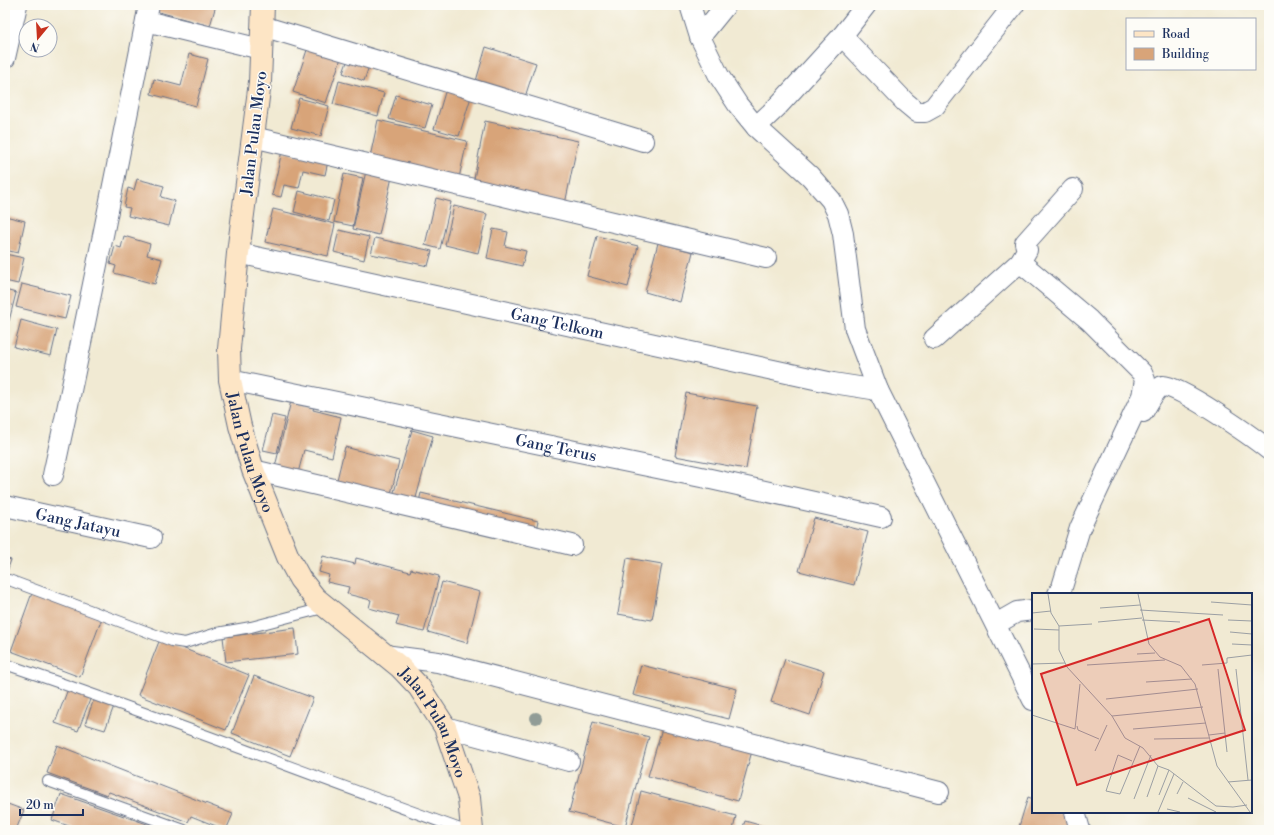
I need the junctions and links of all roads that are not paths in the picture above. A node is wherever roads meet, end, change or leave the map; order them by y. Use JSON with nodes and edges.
{"nodes":[{"id":1,"x":17,"y":5,"type":"edge"},
{"id":2,"x":263,"y":5,"type":"edge"},
{"id":3,"x":690,"y":5,"type":"edge"},
{"id":4,"x":726,"y":5,"type":"edge"},
{"id":5,"x":866,"y":5,"type":"edge"},
{"id":6,"x":1014,"y":5,"type":"edge"},
{"id":7,"x":148,"y":13,"type":"edge"},
{"id":8,"x":262,"y":26,"type":"junction"},
{"id":9,"x":842,"y":36,"type":"junction"},
{"id":10,"x":700,"y":37,"type":"junction"},
{"id":11,"x":261,"y":49,"type":"junction"},
{"id":12,"x":5,"y":58,"type":"edge"},
{"id":13,"x":756,"y":127,"type":"junction"},
{"id":14,"x":253,"y":137,"type":"junction"},
{"id":15,"x":643,"y":141,"type":"dead end"},
{"id":16,"x":1073,"y":189,"type":"dead end"},
{"id":17,"x":238,"y":253,"type":"junction"},
{"id":18,"x":766,"y":258,"type":"dead end"},
{"id":19,"x":1020,"y":262,"type":"junction"},
{"id":20,"x":934,"y":339,"type":"dead end"},
{"id":21,"x":230,"y":380,"type":"junction"},
{"id":22,"x":878,"y":390,"type":"junction"},
{"id":23,"x":1269,"y":450,"type":"edge"},
{"id":24,"x":253,"y":470,"type":"junction"},
{"id":25,"x":53,"y":474,"type":"dead end"},
{"id":26,"x":5,"y":506,"type":"edge"},
{"id":27,"x":881,"y":517,"type":"dead end"},
{"id":28,"x":151,"y":538,"type":"dead end"},
{"id":29,"x":572,"y":546,"type":"dead end"},
{"id":30,"x":9,"y":580,"type":"dead end"},
{"id":31,"x":1059,"y":593,"type":"edge"},
{"id":32,"x":1073,"y":593,"type":"edge"},
{"id":33,"x":327,"y":607,"type":"junction"},
{"id":34,"x":1012,"y":617,"type":"edge"},
{"id":35,"x":384,"y":655,"type":"junction"},
{"id":36,"x":5,"y":664,"type":"edge"},
{"id":37,"x":1032,"y":677,"type":"edge"},
{"id":38,"x":1030,"y":694,"type":"edge"},
{"id":39,"x":445,"y":727,"type":"junction"},
{"id":40,"x":569,"y":761,"type":"dead end"},
{"id":41,"x":48,"y":781,"type":"dead end"},
{"id":42,"x":939,"y":792,"type":"dead end"},
{"id":43,"x":1075,"y":813,"type":"edge"},
{"id":44,"x":184,"y":830,"type":"edge"},
{"id":45,"x":464,"y":830,"type":"edge"},
{"id":46,"x":472,"y":830,"type":"edge"},
{"id":47,"x":1080,"y":830,"type":"edge"}],
"edges":[{"from":1,"to":12,"type":"street"},
{"from":2,"to":8,"type":"street","name":"Jalan Pulau Moyo"},
{"from":3,"to":10,"type":"street"},
{"from":4,"to":10,"type":"street"},
{"from":5,"to":9,"type":"street"},
{"from":6,"to":9,"type":"street"},
{"from":7,"to":11,"type":"street"},
{"from":7,"to":25,"type":"street"},
{"from":8,"to":11,"type":"street","name":"Jalan Pulau Moyo"},
{"from":8,"to":15,"type":"street"},
{"from":9,"to":13,"type":"street"},
{"from":10,"to":13,"type":"street"},
{"from":11,"to":14,"type":"street","name":"Jalan Pulau Moyo"},
{"from":13,"to":22,"type":"street"},
{"from":14,"to":17,"type":"street","name":"Jalan Pulau Moyo"},
{"from":14,"to":18,"type":"street"},
{"from":16,"to":19,"type":"street"},
{"from":17,"to":21,"type":"street","name":"Jalan Pulau Moyo"},
{"from":17,"to":22,"type":"street","name":"Gang Telkom"},
{"from":19,"to":20,"type":"street"},
{"from":19,"to":31,"type":"street"},
{"from":21,"to":24,"type":"street","name":"Jalan Pulau Moyo"},
{"from":21,"to":27,"type":"street","name":"Gang Terus"},
{"from":22,"to":34,"type":"street"},
{"from":23,"to":32,"type":"street"},
{"from":24,"to":29,"type":"street"},
{"from":24,"to":33,"type":"street","name":"Jalan Pulau Moyo"},
{"from":26,"to":28,"type":"street","name":"Gang Jatayu"},
{"from":30,"to":33,"type":"lane"},
{"from":33,"to":35,"type":"street","name":"Jalan Pulau Moyo"},
{"from":34,"to":38,"type":"street"},
{"from":35,"to":39,"type":"street","name":"Jalan Pulau Moyo"},
{"from":35,"to":42,"type":"street"},
{"from":36,"to":45,"type":"lane"},
{"from":37,"to":38,"type":"street"},
{"from":39,"to":40,"type":"street"},
{"from":39,"to":46,"type":"street","name":"Jalan Pulau Moyo"},
{"from":41,"to":44,"type":"lane"},
{"from":43,"to":47,"type":"street"}]}
